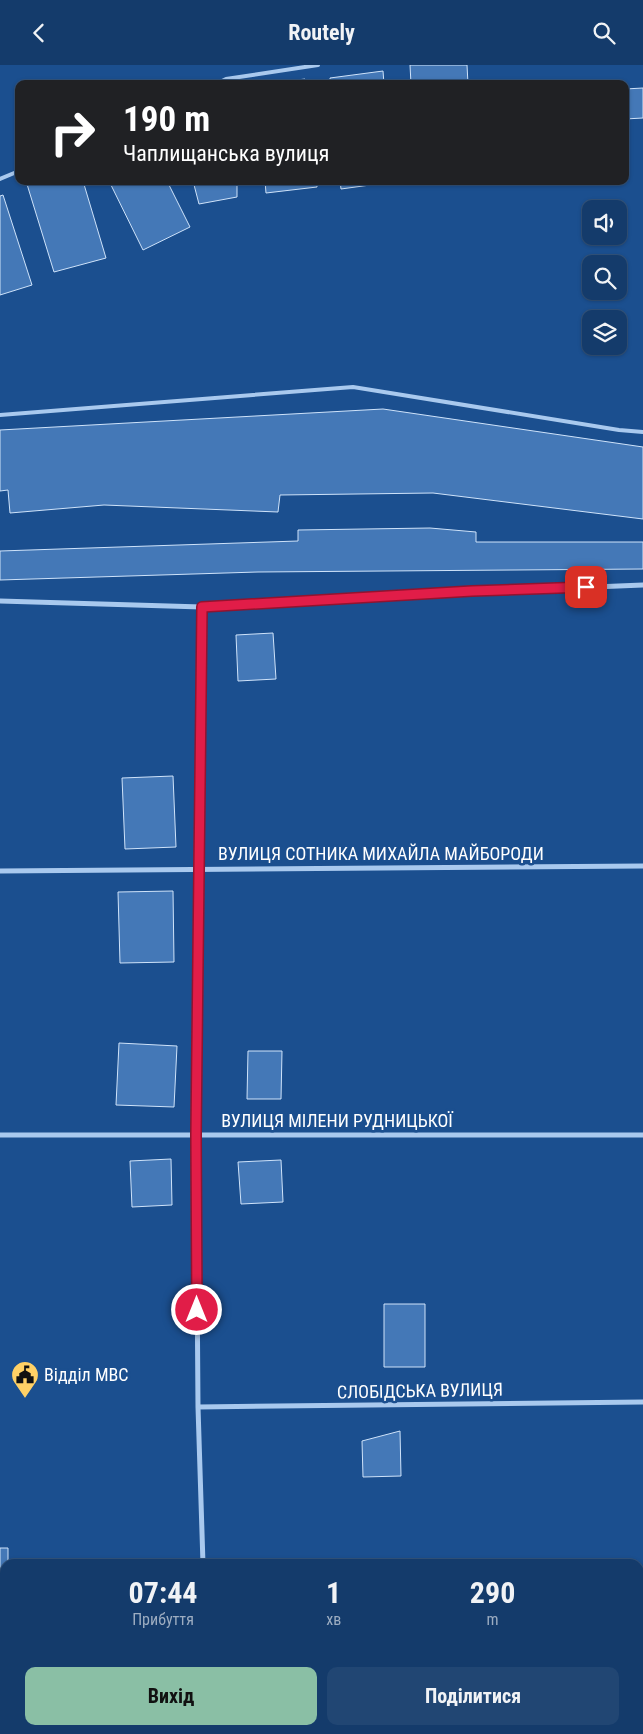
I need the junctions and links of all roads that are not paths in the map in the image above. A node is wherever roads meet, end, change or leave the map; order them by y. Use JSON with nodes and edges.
{"nodes":[{"id":1,"x":318,"y":65,"type":"edge"},
{"id":2,"x":224,"y":80,"type":"edge"},
{"id":3,"x":15,"y":173,"type":"edge"},
{"id":4,"x":0,"y":179,"type":"edge"},
{"id":5,"x":0,"y":415,"type":"edge"},
{"id":6,"x":643,"y":432,"type":"edge"},
{"id":7,"x":643,"y":585,"type":"edge"},
{"id":8,"x":0,"y":601,"type":"edge"},
{"id":9,"x":202,"y":607,"type":"junction"},
{"id":10,"x":643,"y":866,"type":"edge"},
{"id":11,"x":199,"y":869,"type":"junction"},
{"id":12,"x":0,"y":871,"type":"edge"},
{"id":13,"x":0,"y":1135,"type":"edge"},
{"id":14,"x":196,"y":1135,"type":"junction"},
{"id":15,"x":643,"y":1135,"type":"edge"},
{"id":16,"x":643,"y":1402,"type":"edge"},
{"id":17,"x":198,"y":1407,"type":"junction"},
{"id":18,"x":204,"y":1559,"type":"edge"}],
"edges":[{"from":1,"to":2,"type":"lane"},
{"from":3,"to":4,"type":"lane"},
{"from":5,"to":6,"type":"lane"},
{"from":7,"to":9,"type":"street"},
{"from":8,"to":9,"type":"street"},
{"from":9,"to":11,"type":"street"},
{"from":10,"to":11,"type":"street","name":"ВУЛИЦЯ СОТНИКА МИХАЙЛА МАЙБОРОДИ"},
{"from":11,"to":12,"type":"street","name":"ВУЛИЦЯ СОТНИКА МИХАЙЛА МАЙБОРОДИ"},
{"from":11,"to":14,"type":"street"},
{"from":13,"to":14,"type":"street","name":"ВУЛИЦЯ МІЛЕНИ РУДНИЦЬКОЇ"},
{"from":14,"to":15,"type":"street","name":"ВУЛИЦЯ МІЛЕНИ РУДНИЦЬКОЇ"},
{"from":14,"to":17,"type":"street"},
{"from":16,"to":17,"type":"street","name":"СЛОБІДСЬКА ВУЛИЦЯ"},
{"from":17,"to":18,"type":"street"}]}
